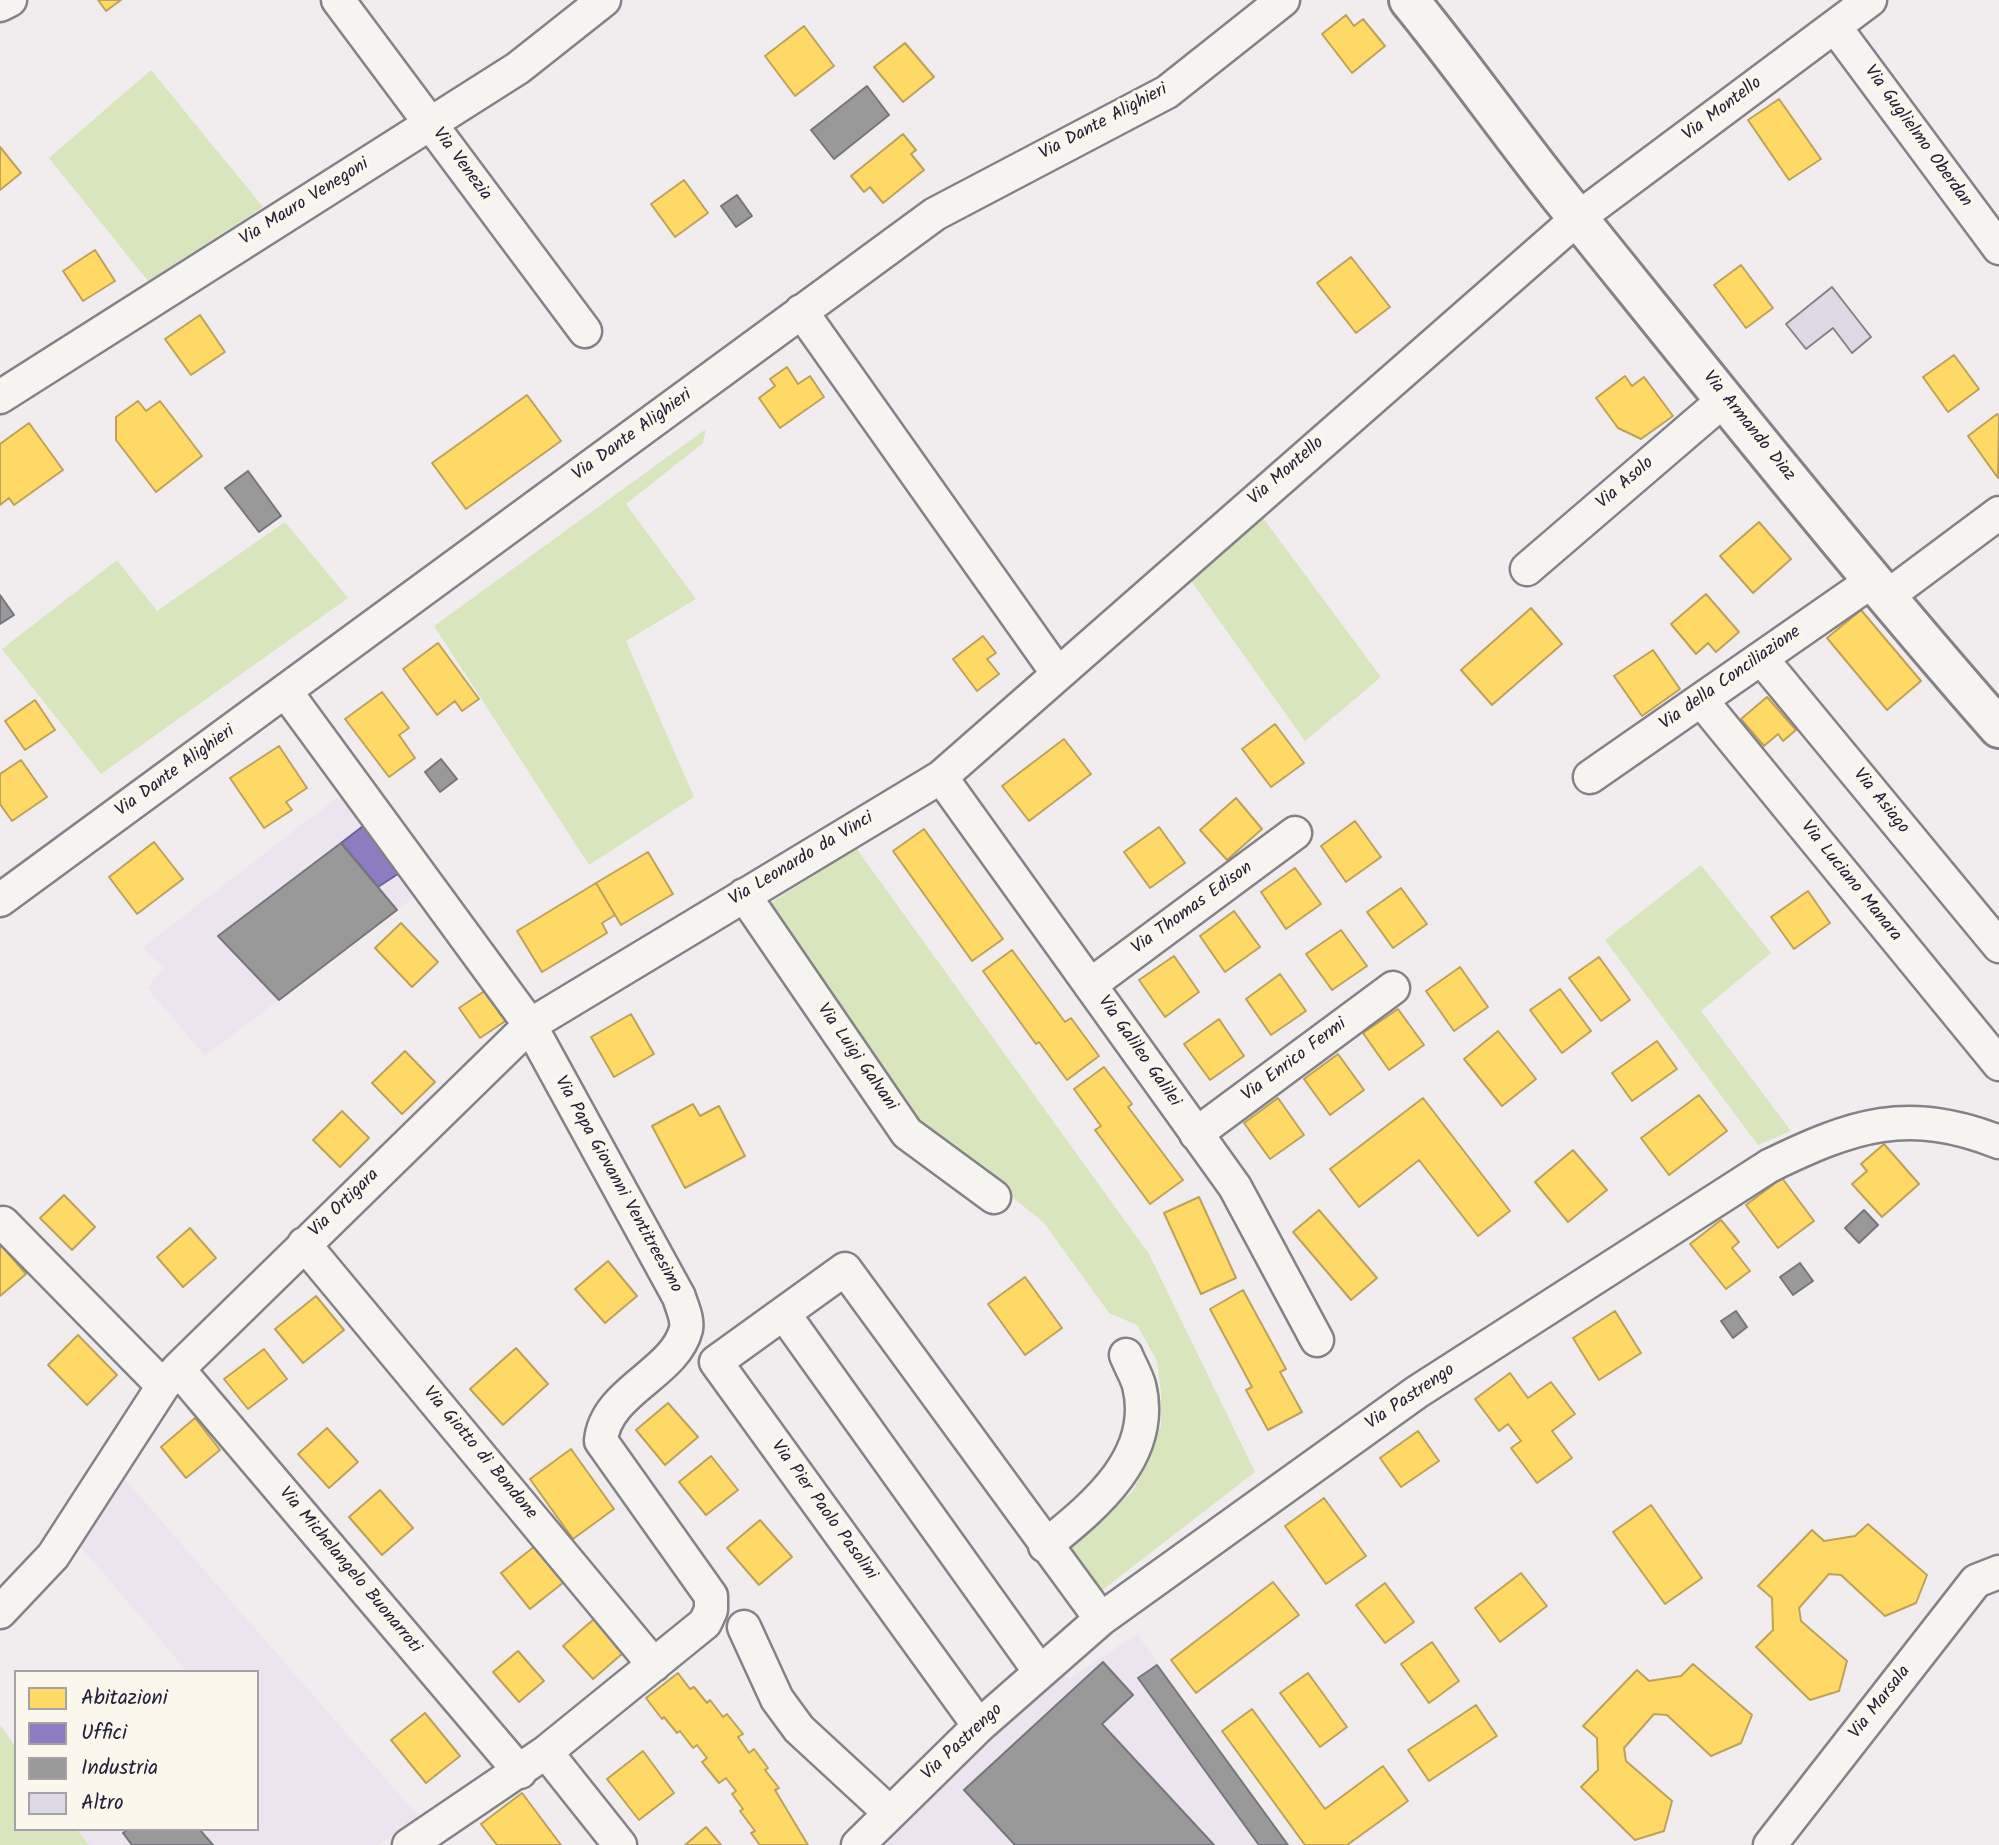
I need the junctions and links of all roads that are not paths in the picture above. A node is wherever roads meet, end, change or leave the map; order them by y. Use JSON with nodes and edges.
{"nodes":[{"id":1,"x":10,"y":0,"type":"edge"},
{"id":2,"x":338,"y":0,"type":"edge"},
{"id":3,"x":604,"y":0,"type":"edge"},
{"id":4,"x":1283,"y":0,"type":"edge"},
{"id":5,"x":1397,"y":0,"type":"edge"},
{"id":6,"x":1409,"y":0,"type":"edge"},
{"id":7,"x":1870,"y":0,"type":"edge"},
{"id":8,"x":0,"y":5,"type":"edge"},
{"id":9,"x":1835,"y":26,"type":"junction"},
{"id":10,"x":1502,"y":122,"type":"junction"},
{"id":11,"x":431,"y":124,"type":"junction"},
{"id":12,"x":1578,"y":218,"type":"junction"},
{"id":13,"x":1999,"y":248,"type":"edge"},
{"id":14,"x":802,"y":311,"type":"junction"},
{"id":15,"x":585,"y":331,"type":"dead end"},
{"id":16,"x":0,"y":397,"type":"edge"},
{"id":17,"x":1725,"y":399,"type":"junction"},
{"id":18,"x":1999,"y":513,"type":"edge"},
{"id":19,"x":1527,"y":569,"type":"dead end"},
{"id":20,"x":1878,"y":589,"type":"junction"},
{"id":21,"x":1762,"y":658,"type":"junction"},
{"id":22,"x":1058,"y":674,"type":"junction"},
{"id":23,"x":286,"y":692,"type":"junction"},
{"id":24,"x":1700,"y":700,"type":"junction"},
{"id":25,"x":1999,"y":728,"type":"edge"},
{"id":26,"x":941,"y":777,"type":"junction"},
{"id":27,"x":1590,"y":777,"type":"dead end"},
{"id":28,"x":1295,"y":833,"type":"dead end"},
{"id":29,"x":744,"y":895,"type":"junction"},
{"id":30,"x":0,"y":900,"type":"edge"},
{"id":31,"x":1999,"y":946,"type":"edge"},
{"id":32,"x":1090,"y":985,"type":"junction"},
{"id":33,"x":1393,"y":988,"type":"dead end"},
{"id":34,"x":530,"y":1025,"type":"junction"},
{"id":35,"x":1999,"y":1064,"type":"edge"},
{"id":36,"x":1196,"y":1135,"type":"junction"},
{"id":37,"x":1999,"y":1142,"type":"edge"},
{"id":38,"x":994,"y":1197,"type":"dead end"},
{"id":39,"x":4,"y":1223,"type":"dead end"},
{"id":40,"x":304,"y":1244,"type":"junction"},
{"id":41,"x":784,"y":1314,"type":"junction"},
{"id":42,"x":1317,"y":1340,"type":"dead end"},
{"id":43,"x":1126,"y":1355,"type":"dead end"},
{"id":44,"x":170,"y":1378,"type":"junction"},
{"id":45,"x":1045,"y":1546,"type":"junction"},
{"id":46,"x":1999,"y":1572,"type":"edge"},
{"id":47,"x":0,"y":1612,"type":"edge"},
{"id":48,"x":1101,"y":1619,"type":"junction"},
{"id":49,"x":744,"y":1627,"type":"dead end"},
{"id":50,"x":654,"y":1665,"type":"junction"},
{"id":51,"x":1040,"y":1672,"type":"junction"},
{"id":52,"x":979,"y":1726,"type":"junction"},
{"id":53,"x":546,"y":1752,"type":"junction"},
{"id":54,"x":520,"y":1772,"type":"junction"},
{"id":55,"x":890,"y":1813,"type":"junction"},
{"id":56,"x":409,"y":1845,"type":"edge"},
{"id":57,"x":620,"y":1845,"type":"edge"},
{"id":58,"x":858,"y":1845,"type":"edge"},
{"id":59,"x":1770,"y":1845,"type":"edge"}],
"edges":[{"from":1,"to":8,"type":"street"},
{"from":2,"to":11,"type":"street","name":"Via Venezia"},
{"from":3,"to":11,"type":"street","name":"Via Mauro Venegoni"},
{"from":4,"to":14,"type":"street","name":"Via Dante Alighieri"},
{"from":5,"to":10,"type":"main road","name":"Via Armando Diaz"},
{"from":6,"to":10,"type":"main road","name":"Via Armando Diaz"},
{"from":7,"to":9,"type":"street","name":"Via Montello"},
{"from":9,"to":12,"type":"street","name":"Via Montello"},
{"from":9,"to":13,"type":"street","name":"Via Guglielmo Oberdan"},
{"from":10,"to":12,"type":"main road","name":"Via Armando Diaz"},
{"from":11,"to":15,"type":"street","name":"Via Venezia"},
{"from":11,"to":16,"type":"street","name":"Via Mauro Venegoni"},
{"from":12,"to":17,"type":"main road","name":"Via Armando Diaz"},
{"from":12,"to":22,"type":"street","name":"Via Montello"},
{"from":14,"to":22,"type":"street"},
{"from":14,"to":23,"type":"street","name":"Via Dante Alighieri"},
{"from":17,"to":19,"type":"street","name":"Via Asolo"},
{"from":17,"to":20,"type":"main road","name":"Via Armando Diaz"},
{"from":18,"to":20,"type":"street","name":"Via della Conciliazione"},
{"from":20,"to":21,"type":"street","name":"Via della Conciliazione"},
{"from":20,"to":25,"type":"main road","name":"Via Armando Diaz"},
{"from":21,"to":24,"type":"street","name":"Via della Conciliazione"},
{"from":21,"to":31,"type":"street","name":"Via Asiago"},
{"from":22,"to":26,"type":"street","name":"Via Leonardo da Vinci"},
{"from":23,"to":30,"type":"street","name":"Via Dante Alighieri"},
{"from":23,"to":34,"type":"street","name":"Via Papa Giovanni Ventitreesimo"},
{"from":24,"to":27,"type":"street","name":"Via della Conciliazione"},
{"from":24,"to":35,"type":"street","name":"Via Luciano Manara"},
{"from":26,"to":29,"type":"street","name":"Via Leonardo da Vinci"},
{"from":26,"to":32,"type":"street","name":"Via Galileo Galilei"},
{"from":28,"to":32,"type":"street","name":"Via Thomas Edison"},
{"from":29,"to":34,"type":"street","name":"Via Leonardo da Vinci"},
{"from":29,"to":38,"type":"street","name":"Via Luigi Galvani"},
{"from":32,"to":36,"type":"street","name":"Via Galileo Galilei"},
{"from":33,"to":36,"type":"street","name":"Via Enrico Fermi"},
{"from":34,"to":40,"type":"street","name":"Via Ortigara"},
{"from":34,"to":50,"type":"street","name":"Via Papa Giovanni Ventitreesimo"},
{"from":36,"to":42,"type":"street","name":"Via Galileo Galilei"},
{"from":37,"to":48,"type":"street","name":"Via Pastrengo"},
{"from":39,"to":44,"type":"street"},
{"from":40,"to":44,"type":"street","name":"Via Ortigara"},
{"from":40,"to":50,"type":"street","name":"Via Giotto di Bondone"},
{"from":41,"to":45,"type":"street","name":"Via Pier Paolo Pasolini"},
{"from":41,"to":51,"type":"street"},
{"from":41,"to":52,"type":"street","name":"Via Pier Paolo Pasolini"},
{"from":43,"to":45,"type":"street"},
{"from":44,"to":47,"type":"street","name":"Via Ortigara"},
{"from":44,"to":54,"type":"street","name":"Via Michelangelo Buonarroti"},
{"from":45,"to":48,"type":"street","name":"Via Pier Paolo Pasolini"},
{"from":46,"to":59,"type":"street","name":"Via Marsala"},
{"from":48,"to":51,"type":"street","name":"Via Pastrengo"},
{"from":49,"to":55,"type":"street"},
{"from":50,"to":53,"type":"street","name":"Via Papa Giovanni Ventitreesimo"},
{"from":51,"to":52,"type":"street","name":"Via Pastrengo"},
{"from":52,"to":55,"type":"street","name":"Via Pastrengo"},
{"from":53,"to":54,"type":"street","name":"Via Papa Giovanni Ventitreesimo"},
{"from":53,"to":57,"type":"street"},
{"from":54,"to":56,"type":"street","name":"Via Papa Giovanni Ventitreesimo"},
{"from":55,"to":58,"type":"street","name":"Via Pastrengo"}]}
